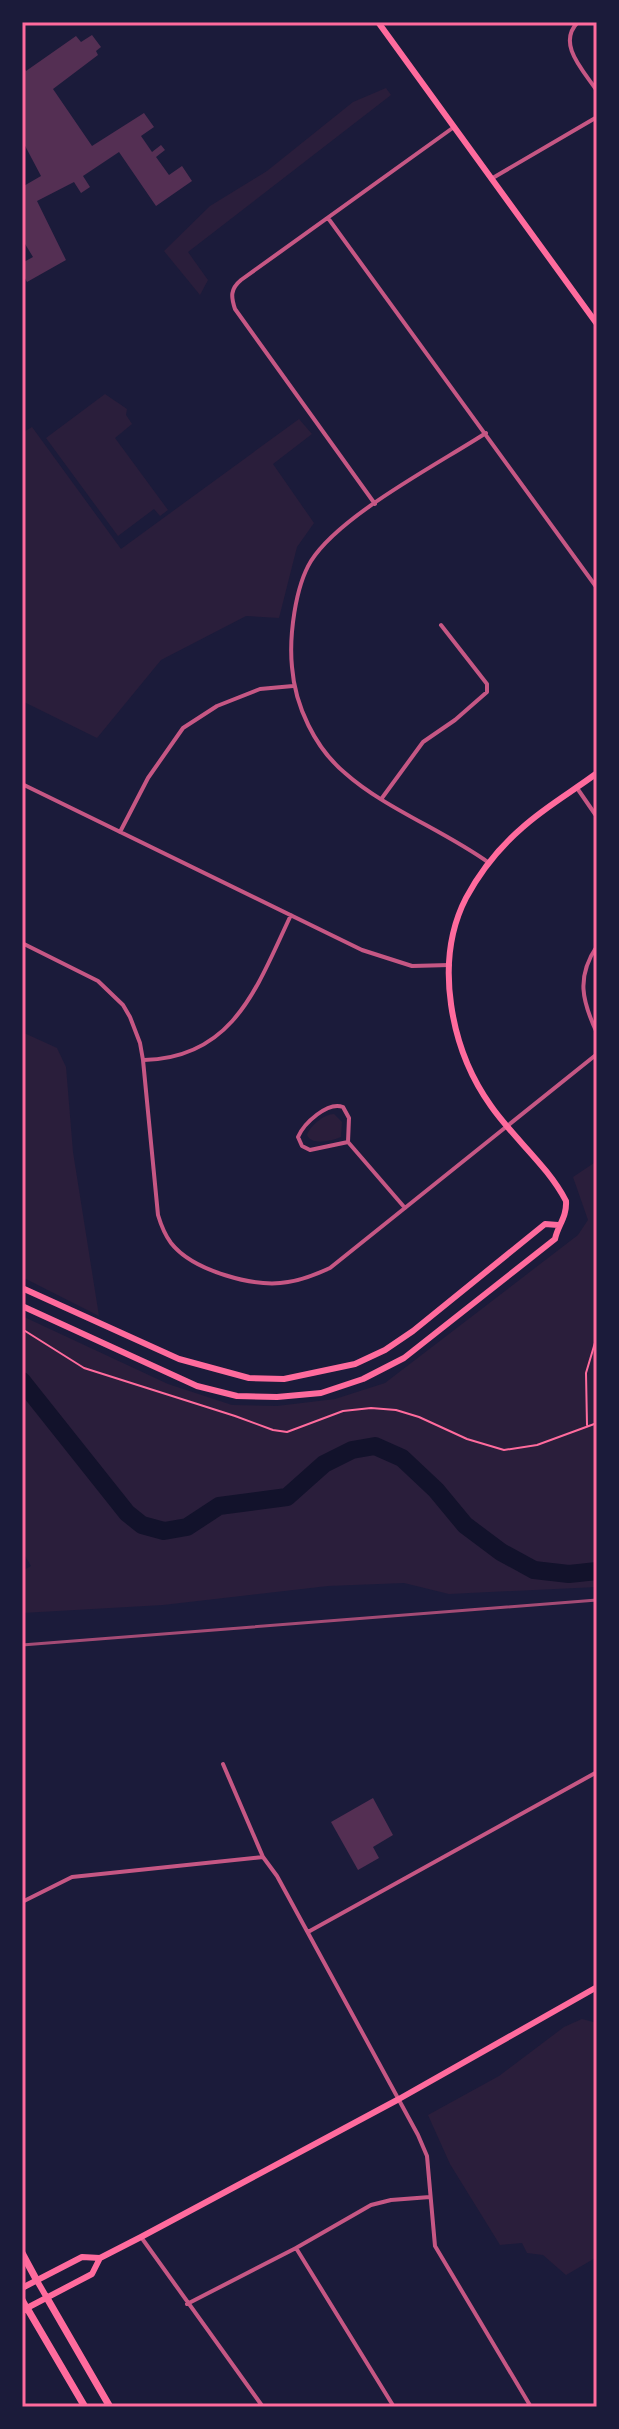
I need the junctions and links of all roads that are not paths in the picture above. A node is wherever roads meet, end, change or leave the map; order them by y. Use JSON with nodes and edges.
{"nodes":[{"id":1,"x":378,"y":22,"type":"edge"},
{"id":2,"x":578,"y":22,"type":"edge"},
{"id":3,"x":597,"y":91,"type":"edge"},
{"id":4,"x":597,"y":117,"type":"edge"},
{"id":5,"x":454,"y":127,"type":"junction"},
{"id":6,"x":491,"y":179,"type":"junction"},
{"id":7,"x":328,"y":218,"type":"junction"},
{"id":8,"x":597,"y":324,"type":"edge"},
{"id":9,"x":486,"y":433,"type":"junction"},
{"id":10,"x":375,"y":504,"type":"junction"},
{"id":11,"x":597,"y":588,"type":"edge"},
{"id":12,"x":441,"y":625,"type":"dead end"},
{"id":13,"x":294,"y":686,"type":"junction"},
{"id":14,"x":597,"y":773,"type":"edge"},
{"id":15,"x":22,"y":784,"type":"edge"},
{"id":16,"x":577,"y":788,"type":"junction"},
{"id":17,"x":382,"y":798,"type":"junction"},
{"id":18,"x":597,"y":817,"type":"edge"},
{"id":19,"x":120,"y":832,"type":"junction"},
{"id":20,"x":489,"y":863,"type":"junction"},
{"id":21,"x":291,"y":915,"type":"junction"},
{"id":22,"x":22,"y":943,"type":"edge"},
{"id":23,"x":597,"y":946,"type":"edge"},
{"id":24,"x":450,"y":965,"type":"junction"},
{"id":25,"x":597,"y":1033,"type":"edge"},
{"id":26,"x":597,"y":1054,"type":"edge"},
{"id":27,"x":143,"y":1060,"type":"junction"},
{"id":28,"x":506,"y":1125,"type":"junction"},
{"id":29,"x":348,"y":1142,"type":"junction"},
{"id":30,"x":405,"y":1208,"type":"junction"},
{"id":31,"x":558,"y":1225,"type":"junction"},
{"id":32,"x":22,"y":1288,"type":"edge"},
{"id":33,"x":22,"y":1306,"type":"edge"},
{"id":34,"x":223,"y":1764,"type":"dead end"},
{"id":35,"x":597,"y":1772,"type":"edge"},
{"id":36,"x":263,"y":1857,"type":"junction"},
{"id":37,"x":22,"y":1902,"type":"edge"},
{"id":38,"x":308,"y":1932,"type":"junction"},
{"id":39,"x":597,"y":1987,"type":"edge"},
{"id":40,"x":399,"y":2099,"type":"junction"},
{"id":41,"x":430,"y":2197,"type":"junction"},
{"id":42,"x":141,"y":2237,"type":"junction"},
{"id":43,"x":296,"y":2248,"type":"junction"},
{"id":44,"x":22,"y":2253,"type":"edge"},
{"id":45,"x":100,"y":2258,"type":"junction"},
{"id":46,"x":36,"y":2279,"type":"junction"},
{"id":47,"x":22,"y":2288,"type":"edge"},
{"id":48,"x":47,"y":2298,"type":"junction"},
{"id":49,"x":22,"y":2299,"type":"edge"},
{"id":50,"x":187,"y":2304,"type":"junction"},
{"id":51,"x":25,"y":2309,"type":"edge"},
{"id":52,"x":530,"y":2405,"type":"edge"},
{"id":53,"x":85,"y":2407,"type":"edge"},
{"id":54,"x":110,"y":2407,"type":"edge"},
{"id":55,"x":263,"y":2407,"type":"edge"},
{"id":56,"x":394,"y":2407,"type":"edge"},
{"id":57,"x":523,"y":2407,"type":"edge"}],
"edges":[{"from":1,"to":5,"type":"main road"},
{"from":2,"to":3,"type":"street"},
{"from":4,"to":6,"type":"street"},
{"from":5,"to":6,"type":"main road"},
{"from":5,"to":7,"type":"street"},
{"from":6,"to":8,"type":"main road"},
{"from":7,"to":9,"type":"street"},
{"from":7,"to":10,"type":"street"},
{"from":9,"to":10,"type":"street"},
{"from":9,"to":11,"type":"street"},
{"from":10,"to":13,"type":"street"},
{"from":12,"to":17,"type":"street"},
{"from":13,"to":17,"type":"street"},
{"from":13,"to":19,"type":"street"},
{"from":14,"to":16,"type":"main road"},
{"from":15,"to":19,"type":"street"},
{"from":16,"to":18,"type":"street"},
{"from":16,"to":20,"type":"main road"},
{"from":17,"to":20,"type":"street"},
{"from":19,"to":21,"type":"street"},
{"from":20,"to":24,"type":"main road"},
{"from":21,"to":24,"type":"street"},
{"from":21,"to":27,"type":"street"},
{"from":22,"to":27,"type":"street"},
{"from":23,"to":25,"type":"street"},
{"from":24,"to":28,"type":"main road"},
{"from":26,"to":28,"type":"street"},
{"from":27,"to":30,"type":"street"},
{"from":28,"to":30,"type":"street"},
{"from":28,"to":31,"type":"main road"},
{"from":29,"to":29,"type":"street"},
{"from":29,"to":30,"type":"street"},
{"from":31,"to":32,"type":"main road"},
{"from":31,"to":33,"type":"main road"},
{"from":34,"to":36,"type":"street"},
{"from":35,"to":38,"type":"street"},
{"from":36,"to":37,"type":"street"},
{"from":36,"to":38,"type":"street"},
{"from":38,"to":40,"type":"street"},
{"from":39,"to":40,"type":"main road"},
{"from":40,"to":41,"type":"street"},
{"from":40,"to":42,"type":"main road"},
{"from":41,"to":43,"type":"street"},
{"from":41,"to":52,"type":"street"},
{"from":42,"to":45,"type":"main road"},
{"from":42,"to":50,"type":"street"},
{"from":43,"to":50,"type":"street"},
{"from":43,"to":56,"type":"street"},
{"from":44,"to":46,"type":"main road"},
{"from":45,"to":46,"type":"main road"},
{"from":45,"to":48,"type":"main road"},
{"from":46,"to":47,"type":"main road"},
{"from":46,"to":48,"type":"main road"},
{"from":48,"to":51,"type":"main road"},
{"from":48,"to":54,"type":"main road"},
{"from":49,"to":51,"type":"main road"},
{"from":50,"to":55,"type":"street"},
{"from":51,"to":53,"type":"main road"},
{"from":52,"to":57,"type":"street"}]}
